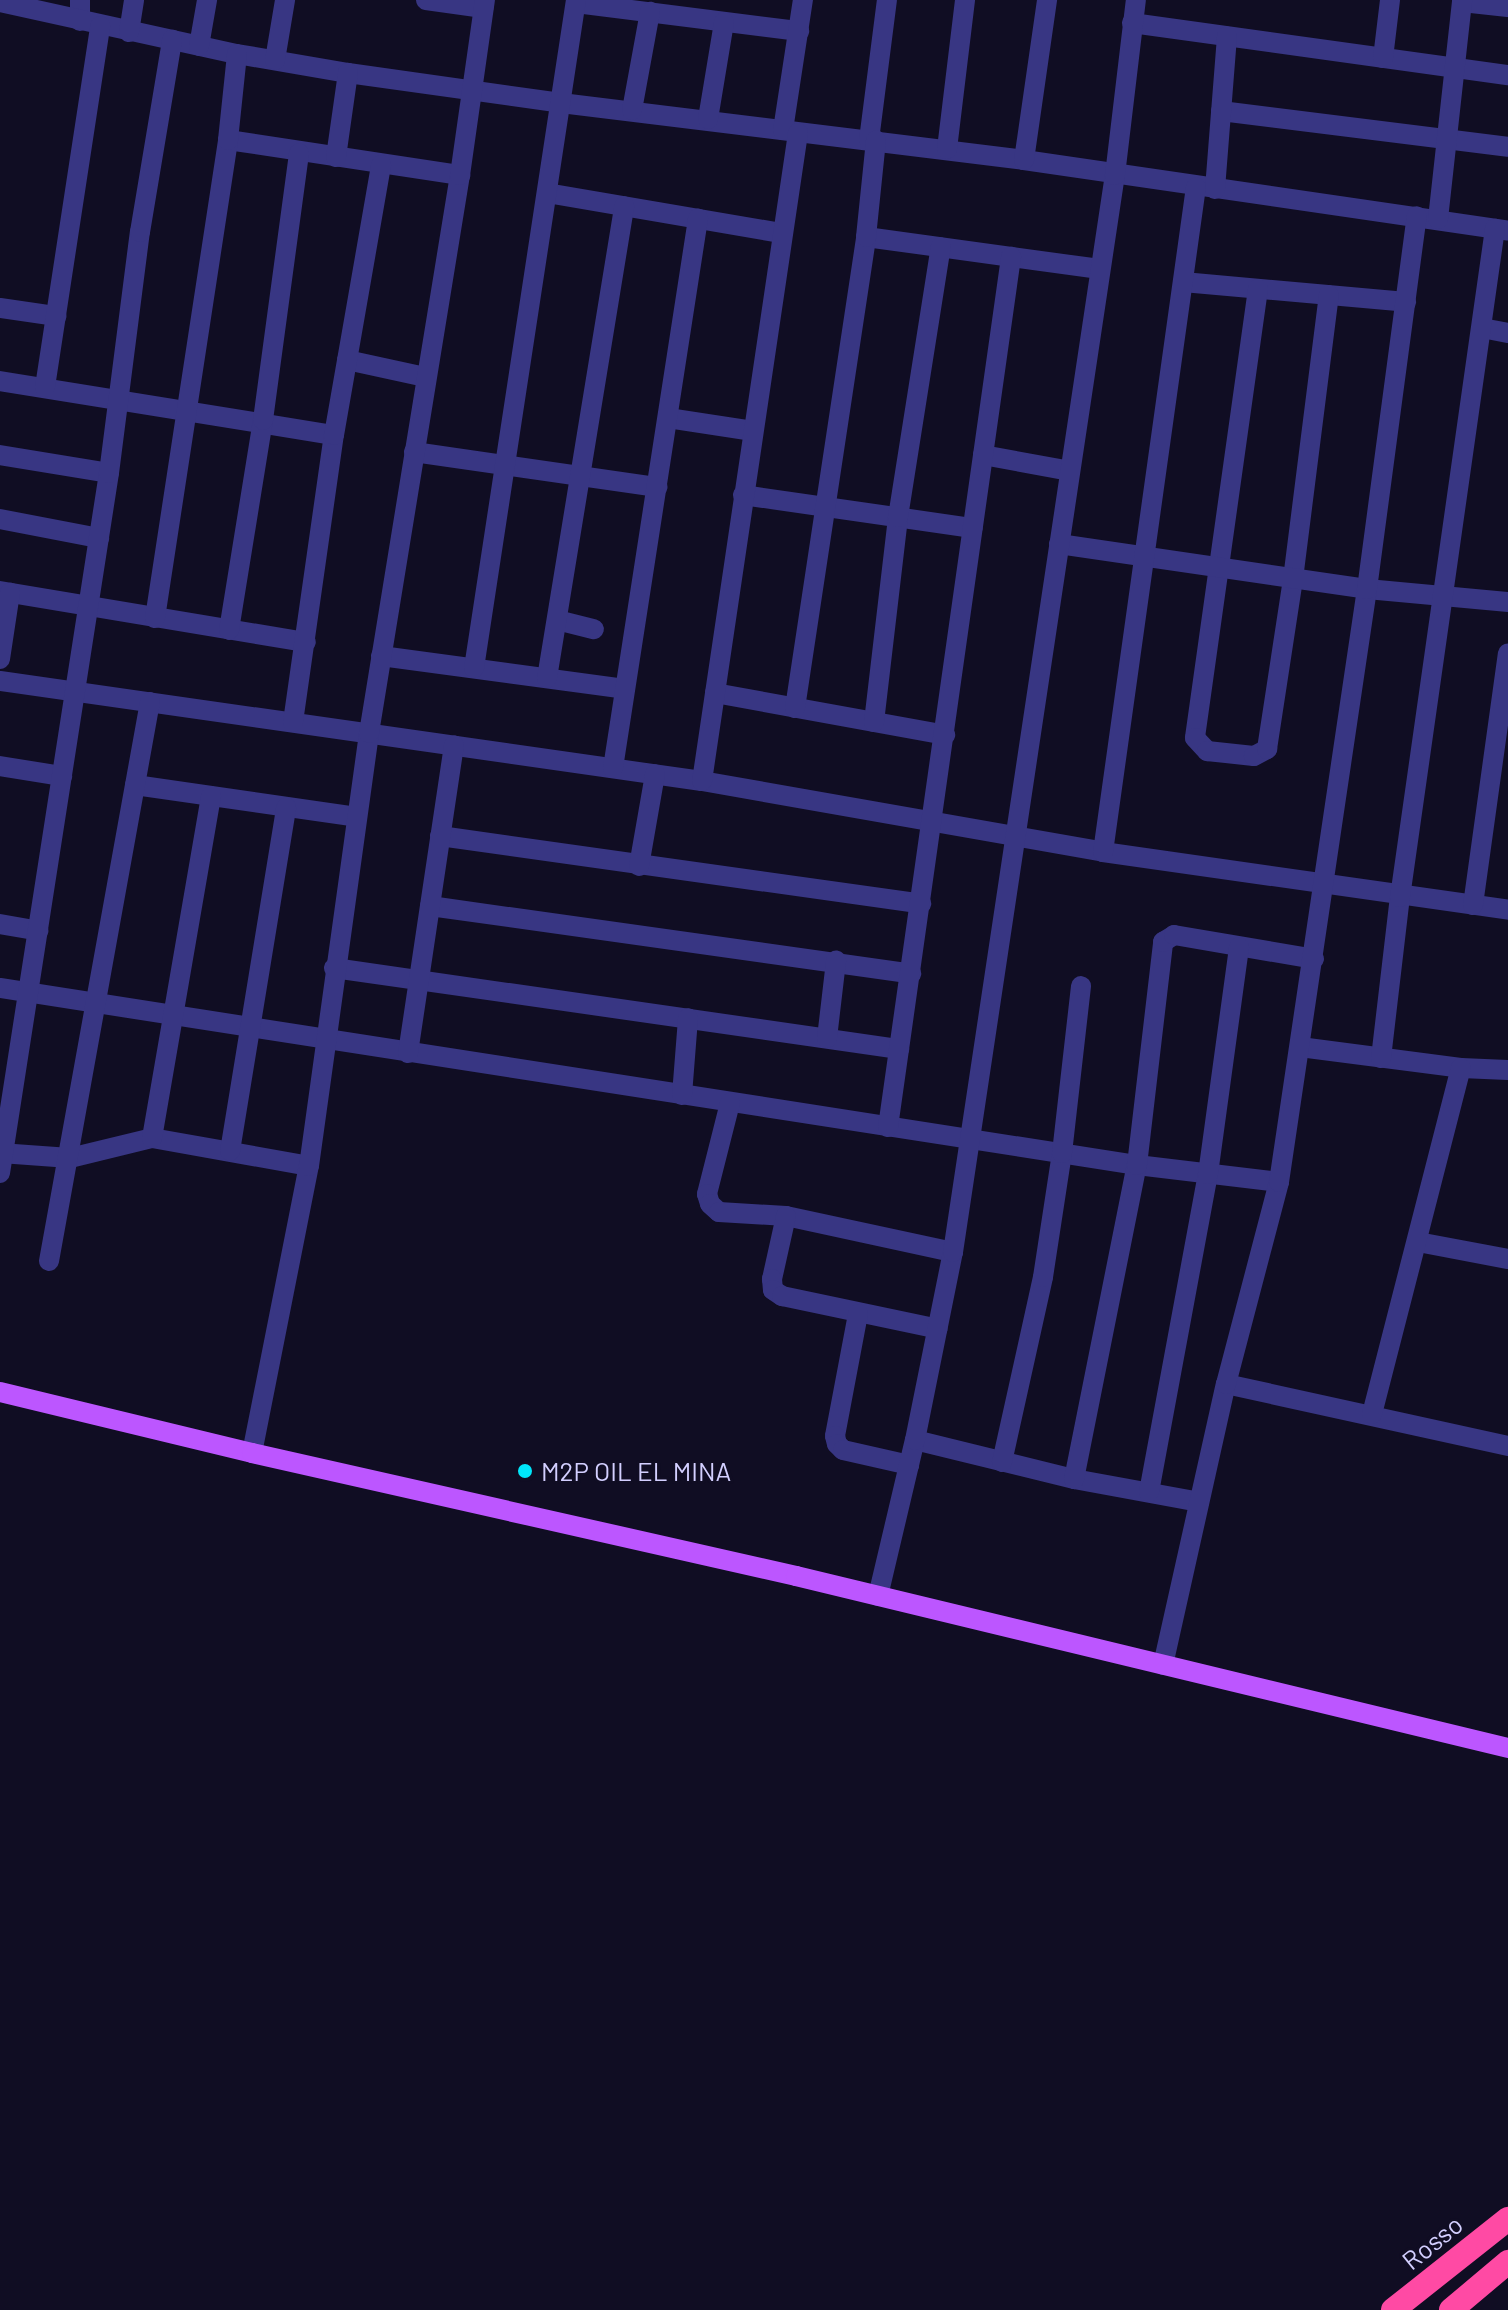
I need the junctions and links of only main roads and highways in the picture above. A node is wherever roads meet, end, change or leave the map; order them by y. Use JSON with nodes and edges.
{"nodes":[{"id":1,"x":0,"y":1392,"type":"edge"},
{"id":2,"x":1508,"y":1748,"type":"edge"},
{"id":3,"x":1508,"y":2219,"type":"edge"},
{"id":4,"x":1508,"y":2262,"type":"edge"},
{"id":5,"x":1393,"y":2310,"type":"edge"},
{"id":6,"x":1451,"y":2310,"type":"edge"}],
"edges":[{"from":1,"to":2,"type":"main road"},
{"from":3,"to":5,"type":"highway","name":"Rosso"},
{"from":4,"to":6,"type":"highway"}]}
